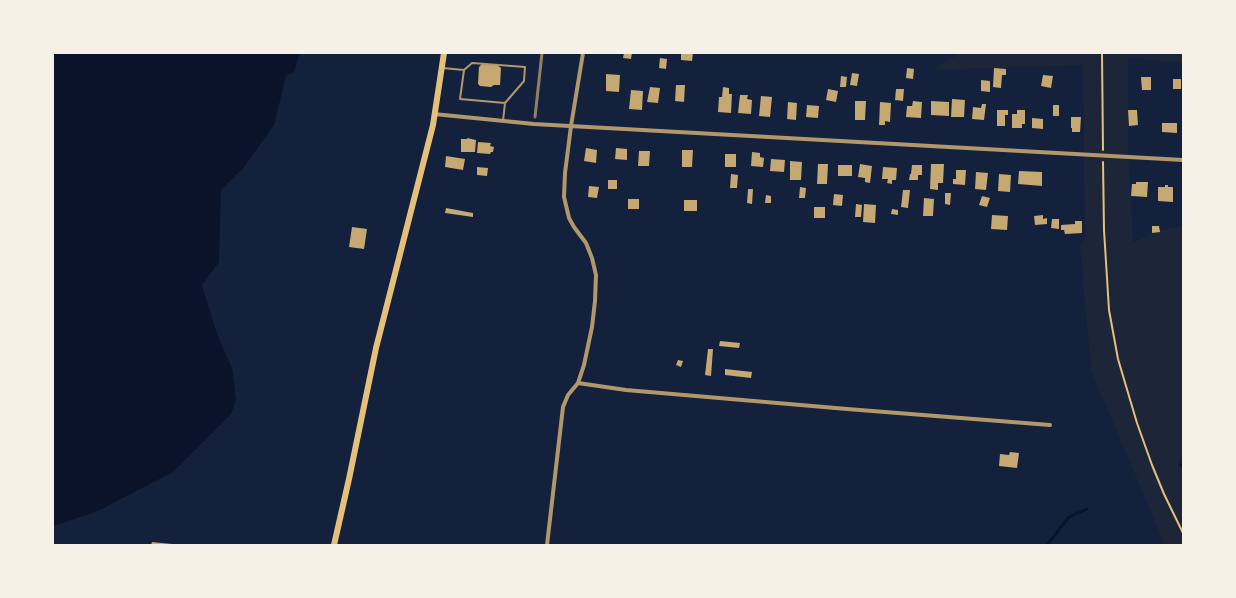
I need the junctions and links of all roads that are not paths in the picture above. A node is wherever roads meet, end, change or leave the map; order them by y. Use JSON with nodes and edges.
{"nodes":[{"id":1,"x":444,"y":53,"type":"edge"},
{"id":2,"x":583,"y":53,"type":"edge"},
{"id":3,"x":442,"y":67,"type":"junction"},
{"id":4,"x":464,"y":70,"type":"junction"},
{"id":5,"x":505,"y":103,"type":"junction"},
{"id":6,"x":434,"y":114,"type":"junction"},
{"id":7,"x":502,"y":121,"type":"junction"},
{"id":8,"x":571,"y":126,"type":"junction"},
{"id":9,"x":1183,"y":160,"type":"edge"},
{"id":10,"x":578,"y":384,"type":"junction"},
{"id":11,"x":1050,"y":425,"type":"dead end"},
{"id":12,"x":334,"y":545,"type":"edge"},
{"id":13,"x":547,"y":545,"type":"edge"}],
"edges":[{"from":1,"to":3,"type":"main road"},
{"from":2,"to":8,"type":"street"},
{"from":3,"to":4,"type":"lane"},
{"from":3,"to":6,"type":"main road"},
{"from":4,"to":5,"type":"lane"},
{"from":4,"to":5,"type":"lane"},
{"from":5,"to":7,"type":"lane"},
{"from":6,"to":7,"type":"street"},
{"from":6,"to":12,"type":"main road"},
{"from":7,"to":8,"type":"street"},
{"from":8,"to":9,"type":"street"},
{"from":8,"to":10,"type":"street"},
{"from":10,"to":11,"type":"street"},
{"from":10,"to":13,"type":"street"}]}
